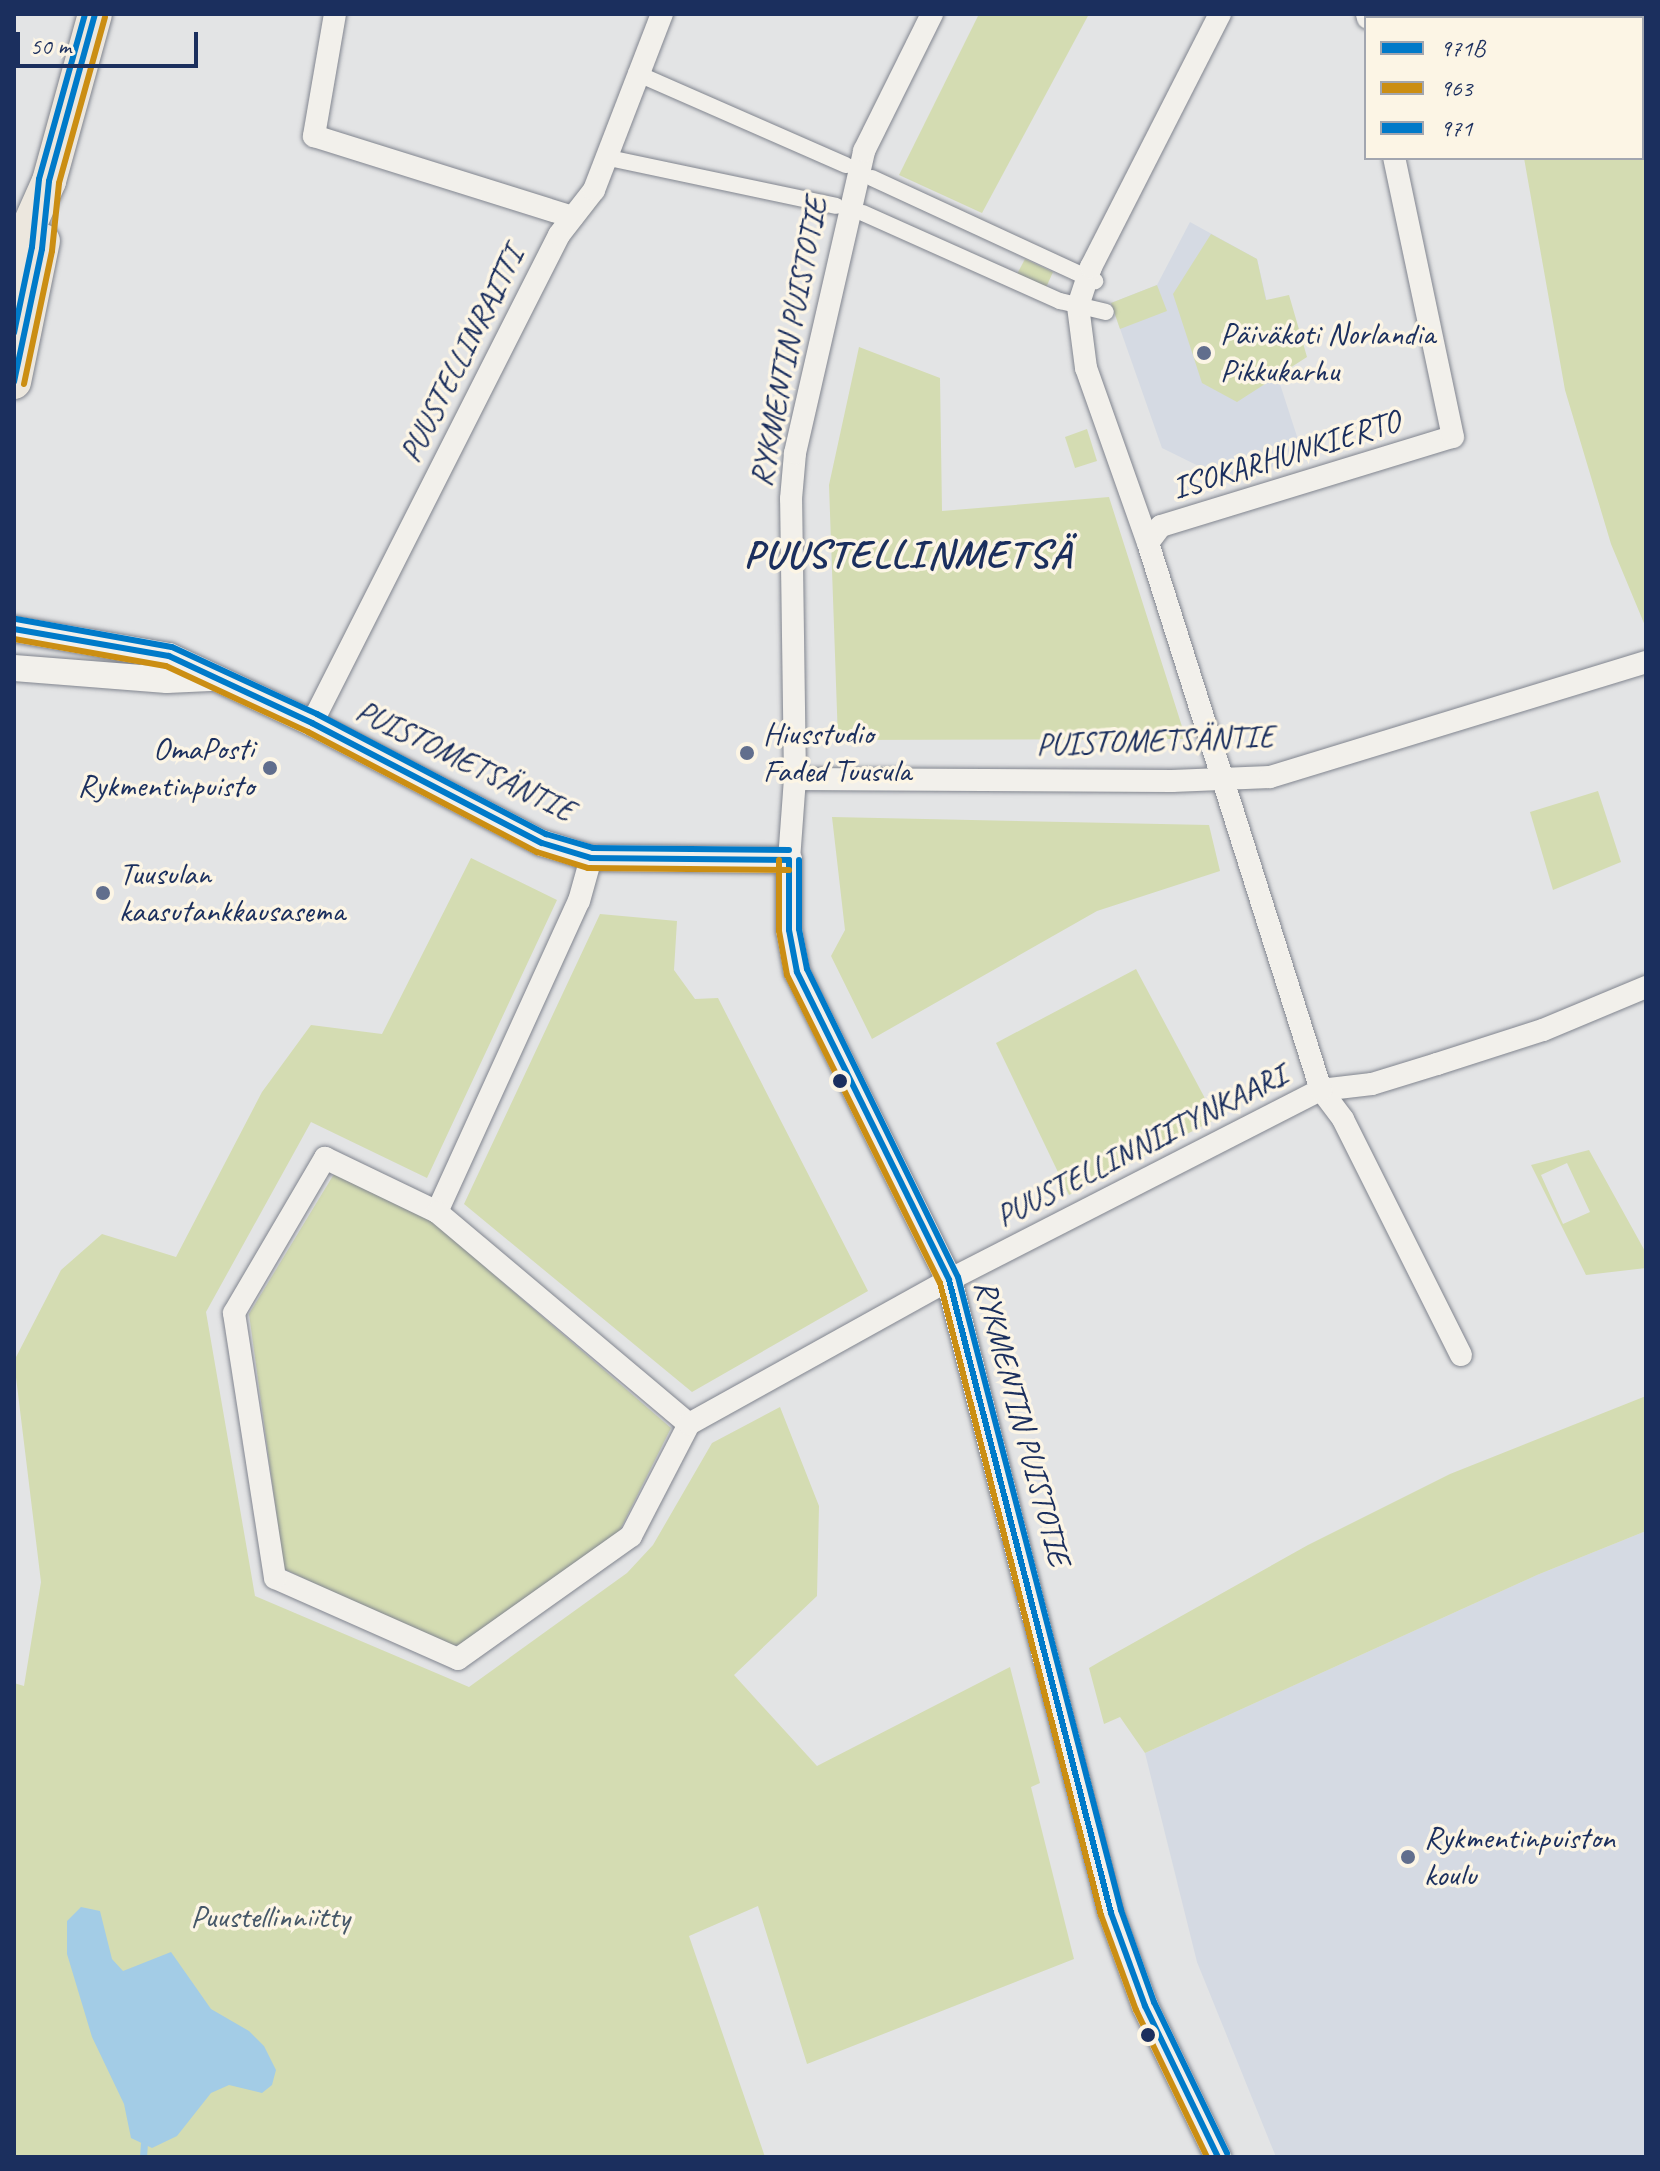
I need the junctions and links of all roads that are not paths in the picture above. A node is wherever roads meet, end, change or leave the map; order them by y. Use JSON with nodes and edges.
{"nodes":[{"id":1,"x":95,"y":14,"type":"edge"},
{"id":2,"x":335,"y":14,"type":"edge"},
{"id":3,"x":662,"y":14,"type":"edge"},
{"id":4,"x":932,"y":14,"type":"edge"},
{"id":5,"x":1220,"y":14,"type":"edge"},
{"id":6,"x":636,"y":73,"type":"junction"},
{"id":7,"x":609,"y":158,"type":"junction"},
{"id":8,"x":1394,"y":160,"type":"edge"},
{"id":9,"x":846,"y":165,"type":"dead end"},
{"id":10,"x":872,"y":178,"type":"dead end"},
{"id":11,"x":49,"y":181,"type":"junction"},
{"id":12,"x":836,"y":206,"type":"dead end"},
{"id":13,"x":863,"y":213,"type":"dead end"},
{"id":14,"x":573,"y":217,"type":"junction"},
{"id":15,"x":14,"y":274,"type":"edge"},
{"id":16,"x":1091,"y":275,"type":"junction"},
{"id":17,"x":1078,"y":306,"type":"junction"},
{"id":18,"x":1106,"y":312,"type":"dead end"},
{"id":19,"x":14,"y":382,"type":"edge"},
{"id":20,"x":1148,"y":543,"type":"junction"},
{"id":21,"x":14,"y":629,"type":"edge"},
{"id":22,"x":1646,"y":662,"type":"edge"},
{"id":23,"x":14,"y":668,"type":"edge"},
{"id":24,"x":219,"y":678,"type":"junction"},
{"id":25,"x":312,"y":723,"type":"junction"},
{"id":26,"x":795,"y":779,"type":"junction"},
{"id":27,"x":1223,"y":779,"type":"junction"},
{"id":28,"x":591,"y":858,"type":"junction"},
{"id":29,"x":789,"y":860,"type":"junction"},
{"id":30,"x":1646,"y":987,"type":"edge"},
{"id":31,"x":1321,"y":1090,"type":"junction"},
{"id":32,"x":437,"y":1212,"type":"junction"},
{"id":33,"x":949,"y":1280,"type":"junction"},
{"id":34,"x":1461,"y":1355,"type":"dead end"},
{"id":35,"x":689,"y":1424,"type":"junction"},
{"id":36,"x":1218,"y":2157,"type":"edge"}],
"edges":[{"from":1,"to":11,"type":"main road"},
{"from":2,"to":14,"type":"street"},
{"from":3,"to":6,"type":"street","name":"PUUSTELLINRAITTI"},
{"from":4,"to":26,"type":"street","name":"RYKMENTIN PUISTOTIE"},
{"from":5,"to":16,"type":"street"},
{"from":6,"to":7,"type":"street","name":"PUUSTELLINRAITTI"},
{"from":6,"to":9,"type":"street"},
{"from":7,"to":12,"type":"street"},
{"from":7,"to":14,"type":"street","name":"PUUSTELLINRAITTI"},
{"from":8,"to":20,"type":"street","name":"ISOKARHUNKIERTO"},
{"from":10,"to":16,"type":"street"},
{"from":11,"to":15,"type":"main road"},
{"from":11,"to":19,"type":"main road"},
{"from":13,"to":17,"type":"street"},
{"from":14,"to":25,"type":"street","name":"PUUSTELLINRAITTI"},
{"from":16,"to":17,"type":"street"},
{"from":17,"to":18,"type":"street"},
{"from":17,"to":20,"type":"street","name":"PUUSTELLINNIITYNKAARI"},
{"from":20,"to":27,"type":"street","name":"PUUSTELLINNIITYNKAARI"},
{"from":21,"to":24,"type":"street","name":"PUISTOMETSÄNTIE"},
{"from":22,"to":27,"type":"street","name":"PUISTOMETSÄNTIE"},
{"from":23,"to":24,"type":"street","name":"PUISTOMETSÄNTIE"},
{"from":24,"to":25,"type":"street","name":"PUISTOMETSÄNTIE"},
{"from":25,"to":28,"type":"street","name":"PUISTOMETSÄNTIE"},
{"from":26,"to":27,"type":"street","name":"PUISTOMETSÄNTIE"},
{"from":26,"to":29,"type":"street","name":"RYKMENTIN PUISTOTIE"},
{"from":27,"to":31,"type":"street","name":"PUUSTELLINNIITYNKAARI"},
{"from":28,"to":29,"type":"street","name":"PUISTOMETSÄNTIE"},
{"from":28,"to":32,"type":"street"},
{"from":29,"to":33,"type":"street","name":"RYKMENTIN PUISTOTIE"},
{"from":30,"to":31,"type":"street"},
{"from":31,"to":33,"type":"street","name":"PUUSTELLINNIITYNKAARI"},
{"from":31,"to":34,"type":"street"},
{"from":32,"to":35,"type":"street"},
{"from":32,"to":35,"type":"street"},
{"from":33,"to":35,"type":"street","name":"PUUSTELLINNIITYNKAARI"},
{"from":33,"to":36,"type":"street","name":"RYKMENTIN PUISTOTIE"}]}
